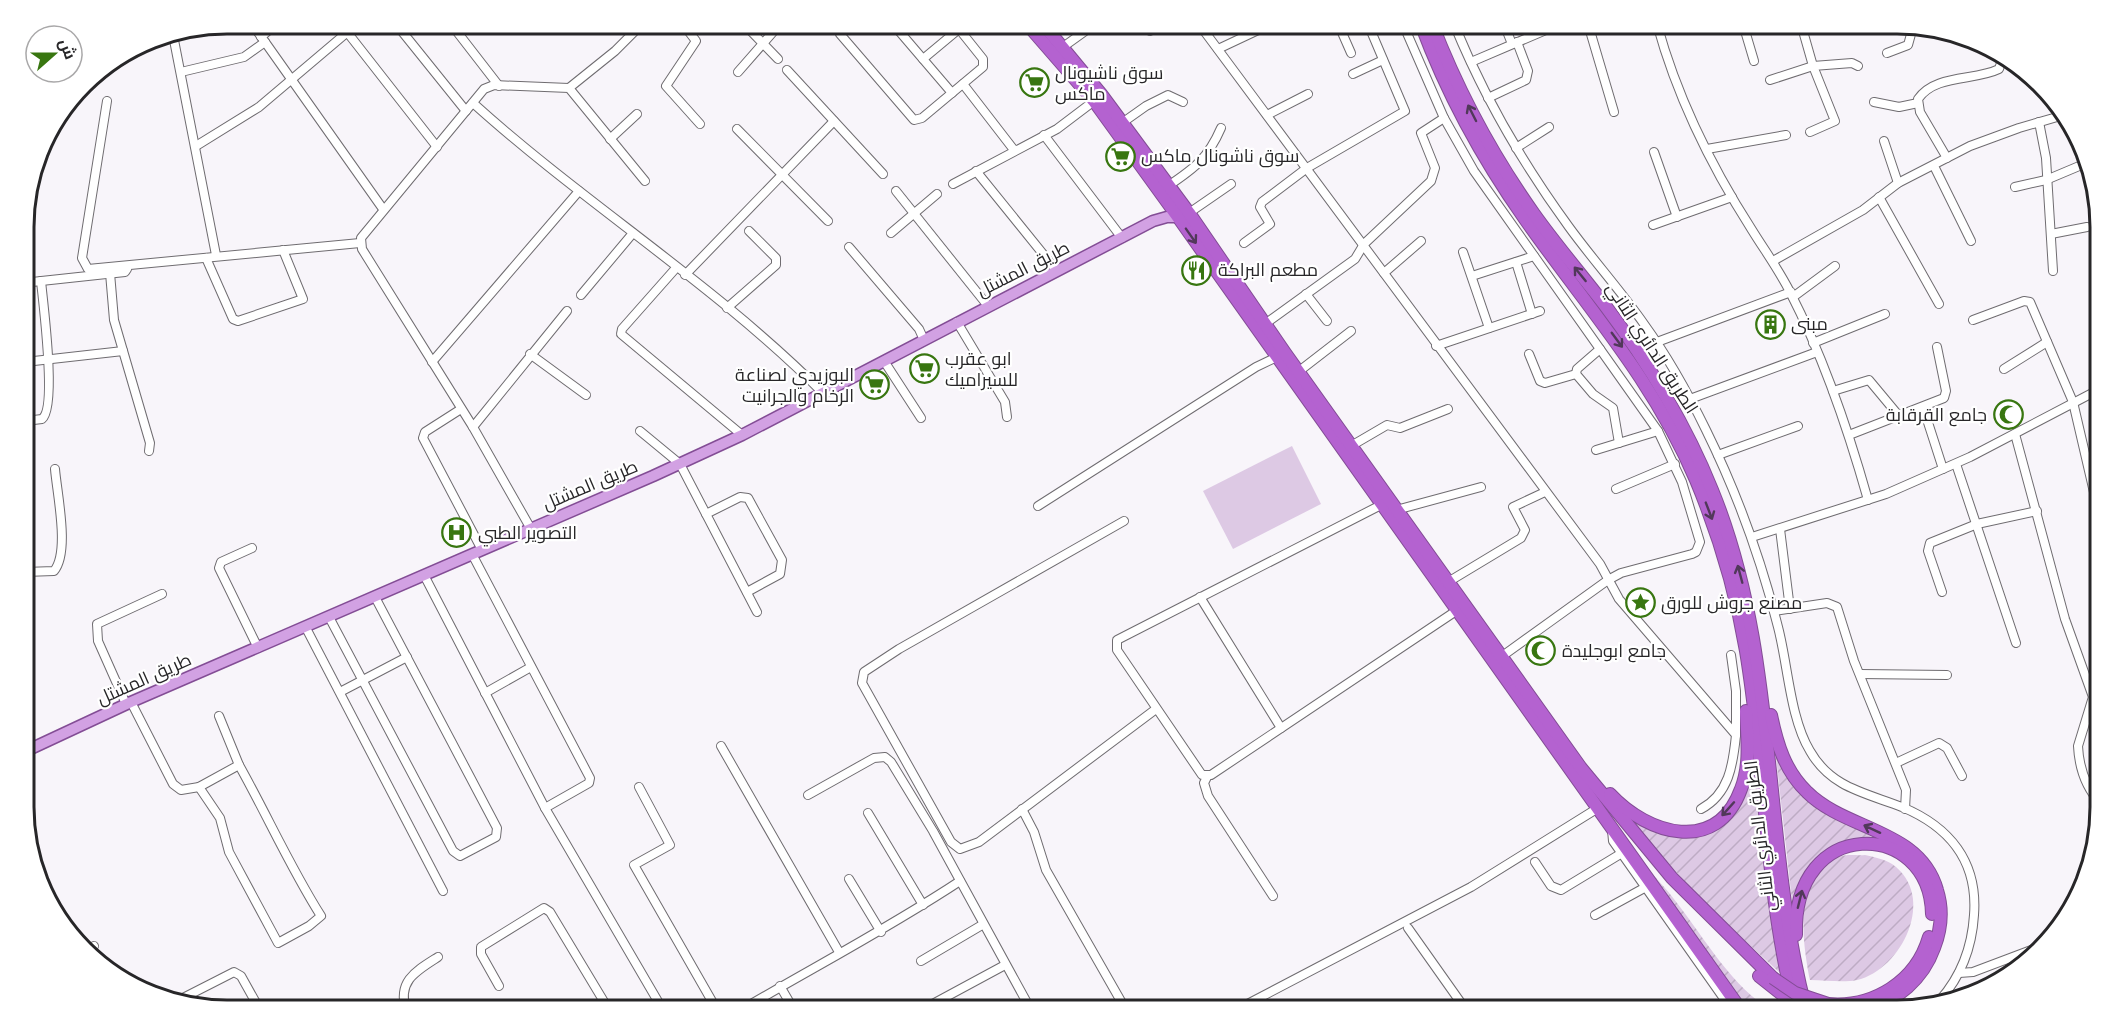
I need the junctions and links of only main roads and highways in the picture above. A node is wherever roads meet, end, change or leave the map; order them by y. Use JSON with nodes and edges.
{"nodes":[{"id":1,"x":1425,"y":34,"type":"edge"},
{"id":2,"x":1437,"y":34,"type":"edge"},
{"id":3,"x":1036,"y":35,"type":"edge"},
{"id":4,"x":1052,"y":35,"type":"edge"},
{"id":5,"x":1167,"y":203,"type":"junction"},
{"id":6,"x":1184,"y":215,"type":"junction"},
{"id":7,"x":1153,"y":221,"type":"junction"},
{"id":8,"x":1280,"y":355,"type":"junction"},
{"id":9,"x":1461,"y":608,"type":"junction"},
{"id":10,"x":1751,"y":651,"type":"junction"},
{"id":11,"x":1550,"y":726,"type":"junction"},
{"id":12,"x":34,"y":747,"type":"edge"},
{"id":13,"x":1620,"y":839,"type":"junction"},
{"id":14,"x":1799,"y":978,"type":"junction"},
{"id":15,"x":1733,"y":999,"type":"edge"},
{"id":16,"x":1791,"y":999,"type":"edge"},
{"id":17,"x":1793,"y":999,"type":"edge"},
{"id":18,"x":1804,"y":999,"type":"edge"},
{"id":19,"x":1810,"y":999,"type":"edge"},
{"id":20,"x":1871,"y":999,"type":"edge"},
{"id":21,"x":1891,"y":999,"type":"edge"}],
"edges":[{"from":1,"to":10,"type":"highway","name":"الطريق الدائري الثاني","one_way":true},
{"from":10,"to":2,"type":"highway","name":"الطريق الدائري الثاني","one_way":true},
{"from":3,"to":5,"type":"highway"},
{"from":4,"to":6,"type":"highway"},
{"from":5,"to":6,"type":"highway"},
{"from":5,"to":7,"type":"main road","name":"طريق المشتل"},
{"from":6,"to":7,"type":"main road","name":"طريق المشتل"},
{"from":6,"to":8,"type":"highway","one_way":true},
{"from":6,"to":8,"type":"highway"},
{"from":7,"to":12,"type":"main road","name":"طريق المشتل"},
{"from":8,"to":9,"type":"highway"},
{"from":8,"to":9,"type":"highway"},
{"from":9,"to":11,"type":"highway"},
{"from":9,"to":13,"type":"highway"},
{"from":10,"to":11,"type":"highway","one_way":true},
{"from":10,"to":14,"type":"highway","name":"الطريق الدائري الثاني"},
{"from":10,"to":17,"type":"highway","name":"الطريق الدائري الثاني"},
{"from":21,"to":10,"type":"highway","one_way":true},
{"from":19,"to":11,"type":"highway","one_way":true,"bridge":true},
{"from":13,"to":15,"type":"highway"},
{"from":13,"to":16,"type":"highway"},
{"from":14,"to":18,"type":"highway","name":"الطريق الدائري الثاني"},
{"from":14,"to":20,"type":"highway","one_way":true,"bridge":true}]}
